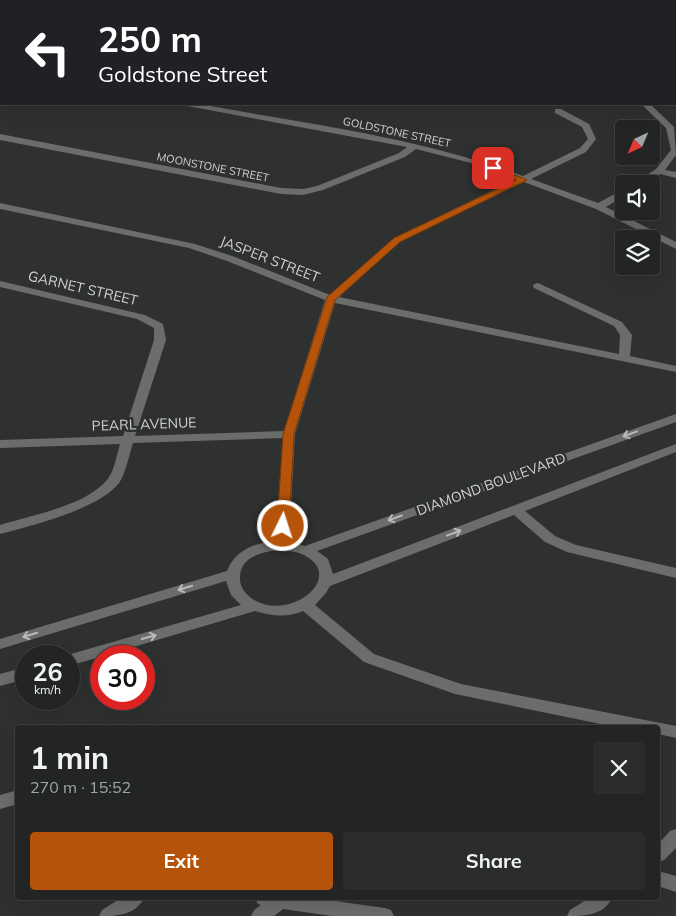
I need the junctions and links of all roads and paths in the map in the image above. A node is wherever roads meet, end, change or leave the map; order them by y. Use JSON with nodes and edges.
{"nodes":[{"id":1,"x":192,"y":105,"type":"edge"},
{"id":2,"x":646,"y":105,"type":"edge"},
{"id":3,"x":558,"y":111,"type":"dead end"},
{"id":4,"x":673,"y":128,"type":"edge"},
{"id":5,"x":0,"y":137,"type":"edge"},
{"id":6,"x":415,"y":146,"type":"junction"},
{"id":7,"x":659,"y":170,"type":"junction"},
{"id":8,"x":676,"y":174,"type":"edge"},
{"id":9,"x":651,"y":175,"type":"edge"},
{"id":10,"x":523,"y":180,"type":"junction"},
{"id":11,"x":615,"y":197,"type":"edge"},
{"id":12,"x":0,"y":206,"type":"edge"},
{"id":13,"x":599,"y":207,"type":"junction"},
{"id":14,"x":676,"y":246,"type":"edge"},
{"id":15,"x":0,"y":284,"type":"edge"},
{"id":16,"x":538,"y":286,"type":"dead end"},
{"id":17,"x":331,"y":299,"type":"junction"},
{"id":18,"x":624,"y":359,"type":"junction"},
{"id":19,"x":676,"y":369,"type":"edge"},
{"id":20,"x":676,"y":418,"type":"edge"},
{"id":21,"x":289,"y":434,"type":"junction"},
{"id":22,"x":128,"y":440,"type":"junction"},
{"id":23,"x":0,"y":444,"type":"edge"},
{"id":24,"x":676,"y":448,"type":"edge"},
{"id":25,"x":515,"y":509,"type":"junction"},
{"id":26,"x":0,"y":530,"type":"edge"},
{"id":27,"x":282,"y":545,"type":"junction"},
{"id":28,"x":306,"y":550,"type":"junction"},
{"id":29,"x":676,"y":573,"type":"edge"},
{"id":30,"x":232,"y":574,"type":"junction"},
{"id":31,"x":327,"y":582,"type":"junction"},
{"id":32,"x":305,"y":605,"type":"junction"},
{"id":33,"x":254,"y":606,"type":"junction"},
{"id":34,"x":0,"y":644,"type":"edge"},
{"id":35,"x":80,"y":657,"type":"edge"},
{"id":36,"x":15,"y":675,"type":"edge"},
{"id":37,"x":0,"y":680,"type":"edge"},
{"id":38,"x":638,"y":725,"type":"edge"},
{"id":39,"x":660,"y":728,"type":"edge"},
{"id":40,"x":676,"y":732,"type":"edge"},
{"id":41,"x":15,"y":798,"type":"edge"},
{"id":42,"x":0,"y":802,"type":"edge"},
{"id":43,"x":676,"y":836,"type":"edge"},
{"id":44,"x":660,"y":853,"type":"edge"},
{"id":45,"x":660,"y":880,"type":"edge"},
{"id":46,"x":676,"y":884,"type":"edge"},
{"id":47,"x":132,"y":900,"type":"edge"},
{"id":48,"x":271,"y":900,"type":"edge"},
{"id":49,"x":279,"y":900,"type":"edge"},
{"id":50,"x":600,"y":900,"type":"edge"},
{"id":51,"x":108,"y":916,"type":"edge"},
{"id":52,"x":260,"y":916,"type":"edge"},
{"id":53,"x":385,"y":916,"type":"edge"},
{"id":54,"x":576,"y":916,"type":"edge"}],
"edges":[{"from":1,"to":6,"type":"street","name":"GOLDSTONE STREET"},
{"from":2,"to":4,"type":"street"},
{"from":3,"to":10,"type":"street"},
{"from":4,"to":7,"type":"street"},
{"from":5,"to":6,"type":"street","name":"MOONSTONE STREET"},
{"from":6,"to":10,"type":"street","name":"GOLDSTONE STREET"},
{"from":7,"to":8,"type":"street"},
{"from":7,"to":9,"type":"street"},
{"from":10,"to":13,"type":"street","name":"GOLDSTONE STREET"},
{"from":10,"to":17,"type":"street"},
{"from":11,"to":13,"type":"street"},
{"from":12,"to":17,"type":"street","name":"JASPER STREET"},
{"from":13,"to":14,"type":"street","name":"GOLDSTONE STREET"},
{"from":15,"to":22,"type":"street","name":"GARNET STREET"},
{"from":16,"to":18,"type":"street"},
{"from":17,"to":18,"type":"street","name":"JASPER STREET"},
{"from":17,"to":21,"type":"street"},
{"from":18,"to":19,"type":"street","name":"JASPER STREET"},
{"from":20,"to":28,"type":"street","name":"DIAMOND BOULEVARD","one_way":true},
{"from":21,"to":22,"type":"street","name":"PEARL AVENUE"},
{"from":21,"to":27,"type":"street"},
{"from":22,"to":23,"type":"street","name":"PEARL AVENUE"},
{"from":22,"to":26,"type":"street"},
{"from":24,"to":25,"type":"street"},
{"from":25,"to":29,"type":"street"},
{"from":31,"to":25,"type":"street","one_way":true},
{"from":27,"to":28,"type":"street"},
{"from":27,"to":30,"type":"street"},
{"from":28,"to":31,"type":"street"},
{"from":30,"to":33,"type":"street"},
{"from":30,"to":34,"type":"street","one_way":true},
{"from":31,"to":32,"type":"street"},
{"from":32,"to":33,"type":"street"},
{"from":32,"to":38,"type":"street"},
{"from":35,"to":33,"type":"street","one_way":true},
{"from":36,"to":37,"type":"street"},
{"from":39,"to":40,"type":"street"},
{"from":41,"to":42,"type":"street"},
{"from":43,"to":44,"type":"street"},
{"from":45,"to":46,"type":"street"},
{"from":47,"to":51,"type":"street"},
{"from":48,"to":52,"type":"street"},
{"from":49,"to":53,"type":"street"},
{"from":50,"to":54,"type":"street"}]}
